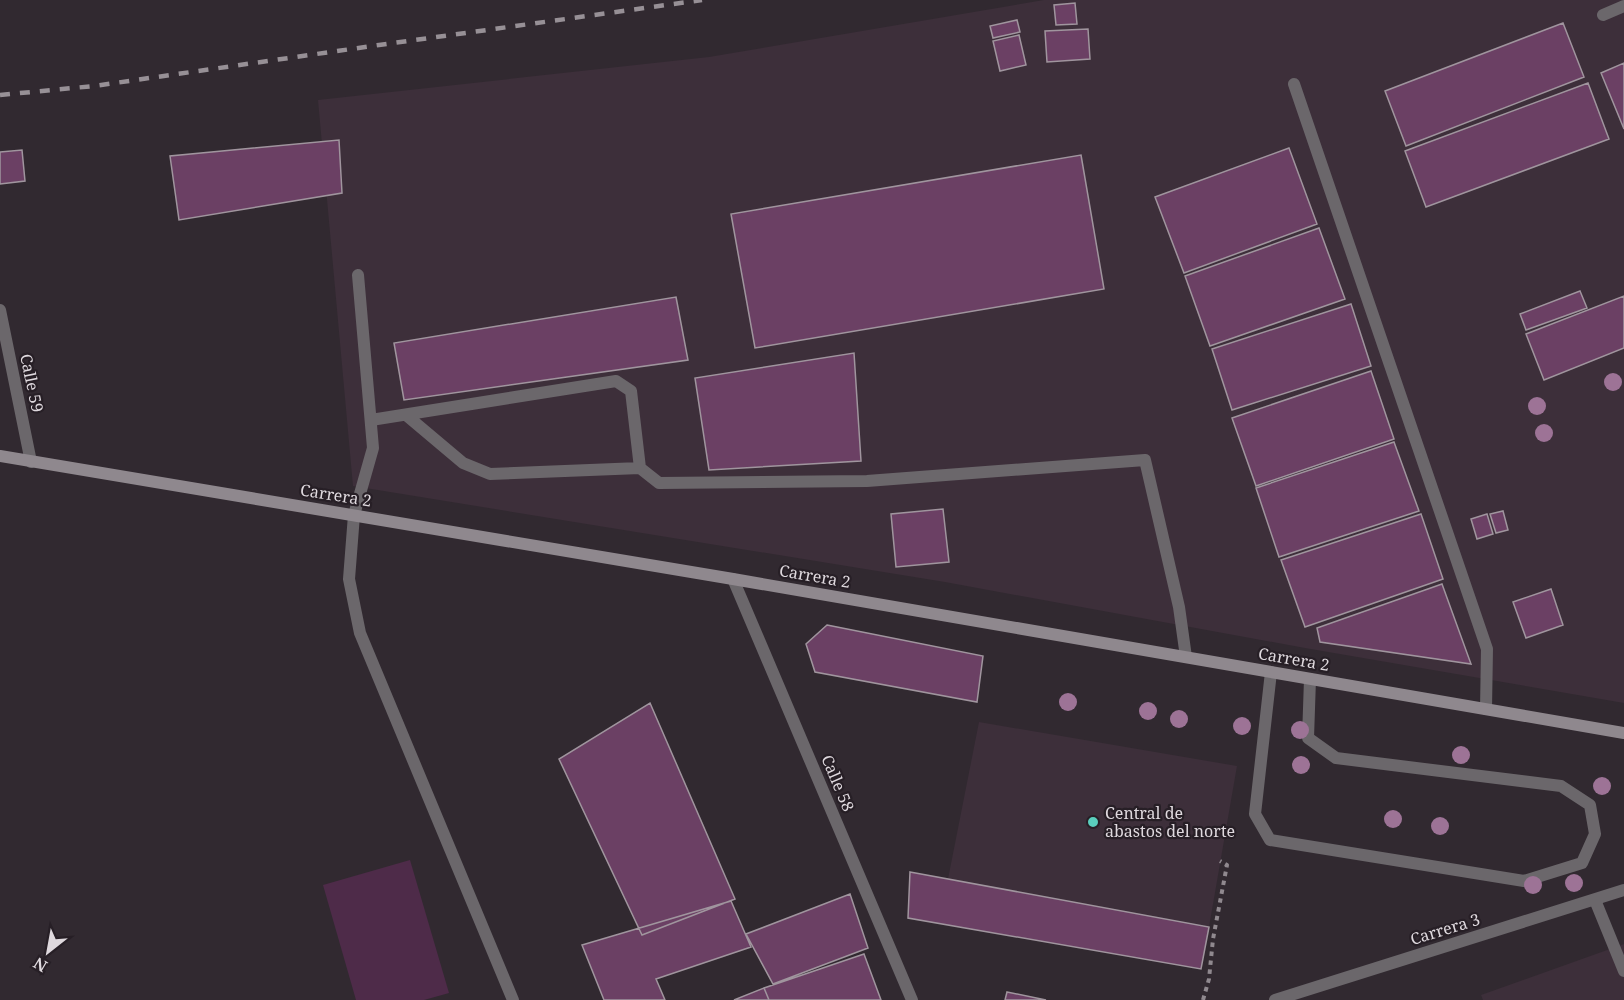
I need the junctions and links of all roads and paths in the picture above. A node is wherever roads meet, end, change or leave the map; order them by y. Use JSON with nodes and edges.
{"nodes":[{"id":1,"x":1624,"y":6,"type":"edge"},
{"id":2,"x":1603,"y":15,"type":"dead end"},
{"id":3,"x":1294,"y":84,"type":"dead end"},
{"id":4,"x":358,"y":275,"type":"dead end"},
{"id":5,"x":0,"y":310,"type":"edge"},
{"id":6,"x":406,"y":415,"type":"junction"},
{"id":7,"x":371,"y":420,"type":"junction"},
{"id":8,"x":0,"y":455,"type":"edge"},
{"id":9,"x":32,"y":462,"type":"junction"},
{"id":10,"x":640,"y":468,"type":"junction"},
{"id":11,"x":354,"y":515,"type":"junction"},
{"id":12,"x":733,"y":579,"type":"junction"},
{"id":13,"x":1186,"y":657,"type":"junction"},
{"id":14,"x":1271,"y":672,"type":"junction"},
{"id":15,"x":1310,"y":679,"type":"junction"},
{"id":16,"x":1486,"y":709,"type":"junction"},
{"id":17,"x":1624,"y":733,"type":"edge"},
{"id":18,"x":1220,"y":861,"type":"dead end"},
{"id":19,"x":1624,"y":890,"type":"edge"},
{"id":20,"x":1595,"y":900,"type":"junction"},
{"id":21,"x":1624,"y":972,"type":"edge"},
{"id":22,"x":513,"y":1000,"type":"edge"},
{"id":23,"x":912,"y":1000,"type":"edge"},
{"id":24,"x":1203,"y":1000,"type":"edge"},
{"id":25,"x":1275,"y":1000,"type":"edge"}],
"edges":[{"from":1,"to":2,"type":"street"},
{"from":3,"to":16,"type":"street"},
{"from":4,"to":7,"type":"street"},
{"from":5,"to":9,"type":"street","name":"Calle 59"},
{"from":6,"to":7,"type":"street"},
{"from":6,"to":10,"type":"street"},
{"from":6,"to":10,"type":"street"},
{"from":7,"to":11,"type":"street"},
{"from":8,"to":9,"type":"street","name":"Carrera 2"},
{"from":9,"to":11,"type":"street","name":"Carrera 2"},
{"from":10,"to":13,"type":"street"},
{"from":11,"to":12,"type":"street","name":"Carrera 2"},
{"from":11,"to":22,"type":"street"},
{"from":12,"to":13,"type":"street","name":"Carrera 2"},
{"from":12,"to":23,"type":"street","name":"Calle 58"},
{"from":13,"to":14,"type":"street","name":"Carrera 2"},
{"from":14,"to":15,"type":"street","name":"Carrera 2"},
{"from":14,"to":15,"type":"street"},
{"from":15,"to":16,"type":"street","name":"Carrera 2"},
{"from":16,"to":17,"type":"street","name":"Carrera 2"},
{"from":18,"to":24,"type":"path"},
{"from":19,"to":20,"type":"street","name":"Carrera 3"},
{"from":20,"to":21,"type":"street"},
{"from":20,"to":25,"type":"street","name":"Carrera 3"}]}
